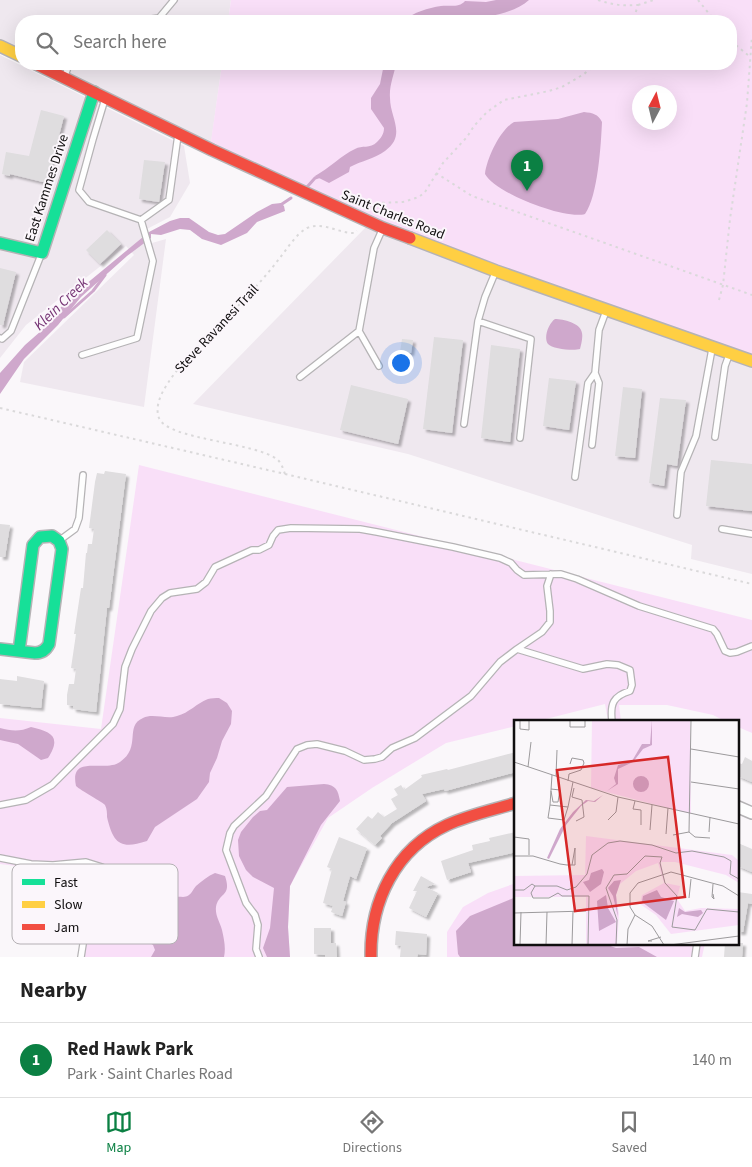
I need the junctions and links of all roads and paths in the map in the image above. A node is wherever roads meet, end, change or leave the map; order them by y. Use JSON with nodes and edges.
{"nodes":[{"id":1,"x":174,"y":0,"type":"edge"},
{"id":2,"x":598,"y":0,"type":"edge"},
{"id":3,"x":654,"y":0,"type":"edge"},
{"id":4,"x":698,"y":0,"type":"edge"},
{"id":5,"x":638,"y":5,"type":"junction"},
{"id":6,"x":162,"y":15,"type":"edge"},
{"id":7,"x":635,"y":15,"type":"edge"},
{"id":8,"x":710,"y":15,"type":"edge"},
{"id":9,"x":752,"y":36,"type":"edge"},
{"id":10,"x":0,"y":46,"type":"edge"},
{"id":11,"x":737,"y":46,"type":"edge"},
{"id":12,"x":15,"y":53,"type":"edge"},
{"id":13,"x":749,"y":56,"type":"junction"},
{"id":14,"x":48,"y":70,"type":"edge"},
{"id":15,"x":67,"y":70,"type":"edge"},
{"id":16,"x":589,"y":70,"type":"edge"},
{"id":17,"x":65,"y":78,"type":"junction"},
{"id":18,"x":94,"y":92,"type":"junction"},
{"id":19,"x":106,"y":97,"type":"junction"},
{"id":20,"x":178,"y":133,"type":"junction"},
{"id":21,"x":436,"y":174,"type":"junction"},
{"id":22,"x":368,"y":212,"type":"dead end"},
{"id":23,"x":140,"y":220,"type":"junction"},
{"id":24,"x":360,"y":228,"type":"dead end"},
{"id":25,"x":383,"y":228,"type":"junction"},
{"id":26,"x":0,"y":244,"type":"edge"},
{"id":27,"x":42,"y":254,"type":"junction"},
{"id":28,"x":496,"y":271,"type":"junction"},
{"id":29,"x":723,"y":285,"type":"junction"},
{"id":30,"x":752,"y":295,"type":"edge"},
{"id":31,"x":719,"y":300,"type":"dead end"},
{"id":32,"x":606,"y":309,"type":"junction"},
{"id":33,"x":478,"y":321,"type":"junction"},
{"id":34,"x":359,"y":331,"type":"junction"},
{"id":35,"x":0,"y":338,"type":"edge"},
{"id":36,"x":713,"y":347,"type":"junction"},
{"id":37,"x":730,"y":353,"type":"junction"},
{"id":38,"x":82,"y":355,"type":"dead end"},
{"id":39,"x":752,"y":360,"type":"edge"},
{"id":40,"x":379,"y":366,"type":"dead end"},
{"id":41,"x":595,"y":373,"type":"junction"},
{"id":42,"x":300,"y":377,"type":"dead end"},
{"id":43,"x":0,"y":408,"type":"edge"},
{"id":44,"x":464,"y":424,"type":"dead end"},
{"id":45,"x":520,"y":438,"type":"dead end"},
{"id":46,"x":715,"y":438,"type":"dead end"},
{"id":47,"x":592,"y":445,"type":"dead end"},
{"id":48,"x":285,"y":474,"type":"junction"},
{"id":49,"x":84,"y":475,"type":"dead end"},
{"id":50,"x":575,"y":477,"type":"dead end"},
{"id":51,"x":677,"y":515,"type":"dead end"},
{"id":52,"x":722,"y":529,"type":"dead end"},
{"id":53,"x":752,"y":534,"type":"edge"},
{"id":54,"x":59,"y":541,"type":"junction"},
{"id":55,"x":551,"y":574,"type":"junction"},
{"id":56,"x":752,"y":584,"type":"edge"},
{"id":57,"x":752,"y":646,"type":"edge"},
{"id":58,"x":0,"y":648,"type":"edge"},
{"id":59,"x":517,"y":649,"type":"junction"},
{"id":60,"x":19,"y":651,"type":"junction"},
{"id":61,"x":612,"y":720,"type":"edge"},
{"id":62,"x":514,"y":804,"type":"edge"},
{"id":63,"x":0,"y":805,"type":"edge"},
{"id":64,"x":740,"y":808,"type":"edge"},
{"id":65,"x":752,"y":813,"type":"edge"},
{"id":66,"x":0,"y":858,"type":"edge"},
{"id":67,"x":31,"y":864,"type":"edge"},
{"id":68,"x":64,"y":864,"type":"edge"},
{"id":69,"x":92,"y":864,"type":"edge"},
{"id":70,"x":83,"y":944,"type":"edge"},
{"id":71,"x":698,"y":944,"type":"edge"},
{"id":72,"x":81,"y":957,"type":"edge"},
{"id":73,"x":259,"y":957,"type":"edge"},
{"id":74,"x":370,"y":957,"type":"edge"},
{"id":75,"x":695,"y":957,"type":"edge"}],
"edges":[{"from":1,"to":6,"type":"lane"},
{"from":2,"to":5,"type":"path"},
{"from":3,"to":5,"type":"path"},
{"from":4,"to":8,"type":"path"},
{"from":5,"to":7,"type":"path"},
{"from":9,"to":13,"type":"path"},
{"from":10,"to":12,"type":"street"},
{"from":11,"to":13,"type":"path"},
{"from":13,"to":29,"type":"path"},
{"from":14,"to":17,"type":"street","name":"Saint Charles Road"},
{"from":15,"to":17,"type":"lane"},
{"from":16,"to":21,"type":"path"},
{"from":17,"to":18,"type":"street","name":"Saint Charles Road"},
{"from":18,"to":19,"type":"street","name":"Saint Charles Road"},
{"from":18,"to":27,"type":"street","name":"East Kammes Drive"},
{"from":19,"to":20,"type":"street","name":"Saint Charles Road"},
{"from":19,"to":23,"type":"lane"},
{"from":20,"to":23,"type":"lane"},
{"from":20,"to":25,"type":"street","name":"Saint Charles Road"},
{"from":21,"to":22,"type":"path"},
{"from":21,"to":29,"type":"path"},
{"from":23,"to":38,"type":"lane"},
{"from":24,"to":48,"type":"path","name":"Steve Ravanesi Trail"},
{"from":25,"to":28,"type":"street","name":"Saint Charles Road"},
{"from":25,"to":34,"type":"lane"},
{"from":26,"to":27,"type":"street","name":"East Kammes Drive"},
{"from":27,"to":35,"type":"lane"},
{"from":28,"to":32,"type":"street","name":"Saint Charles Road"},
{"from":28,"to":33,"type":"lane"},
{"from":29,"to":30,"type":"path"},
{"from":29,"to":31,"type":"path"},
{"from":32,"to":36,"type":"street","name":"Saint Charles Road"},
{"from":32,"to":41,"type":"lane"},
{"from":33,"to":44,"type":"lane"},
{"from":33,"to":45,"type":"lane"},
{"from":34,"to":40,"type":"lane"},
{"from":34,"to":42,"type":"lane"},
{"from":36,"to":37,"type":"street","name":"Saint Charles Road"},
{"from":36,"to":51,"type":"lane"},
{"from":37,"to":39,"type":"street","name":"Saint Charles Road"},
{"from":37,"to":46,"type":"lane"},
{"from":41,"to":47,"type":"lane"},
{"from":41,"to":50,"type":"lane"},
{"from":43,"to":48,"type":"path"},
{"from":48,"to":56,"type":"path"},
{"from":49,"to":54,"type":"lane"},
{"from":52,"to":53,"type":"lane"},
{"from":54,"to":60,"type":"street"},
{"from":54,"to":60,"type":"street"},
{"from":55,"to":57,"type":"lane"},
{"from":55,"to":59,"type":"lane"},
{"from":55,"to":63,"type":"lane"},
{"from":58,"to":60,"type":"street"},
{"from":59,"to":61,"type":"lane"},
{"from":59,"to":73,"type":"lane"},
{"from":62,"to":74,"type":"street"},
{"from":64,"to":65,"type":"street"},
{"from":66,"to":67,"type":"lane"},
{"from":68,"to":69,"type":"lane"},
{"from":70,"to":72,"type":"lane"},
{"from":71,"to":75,"type":"lane"}]}
